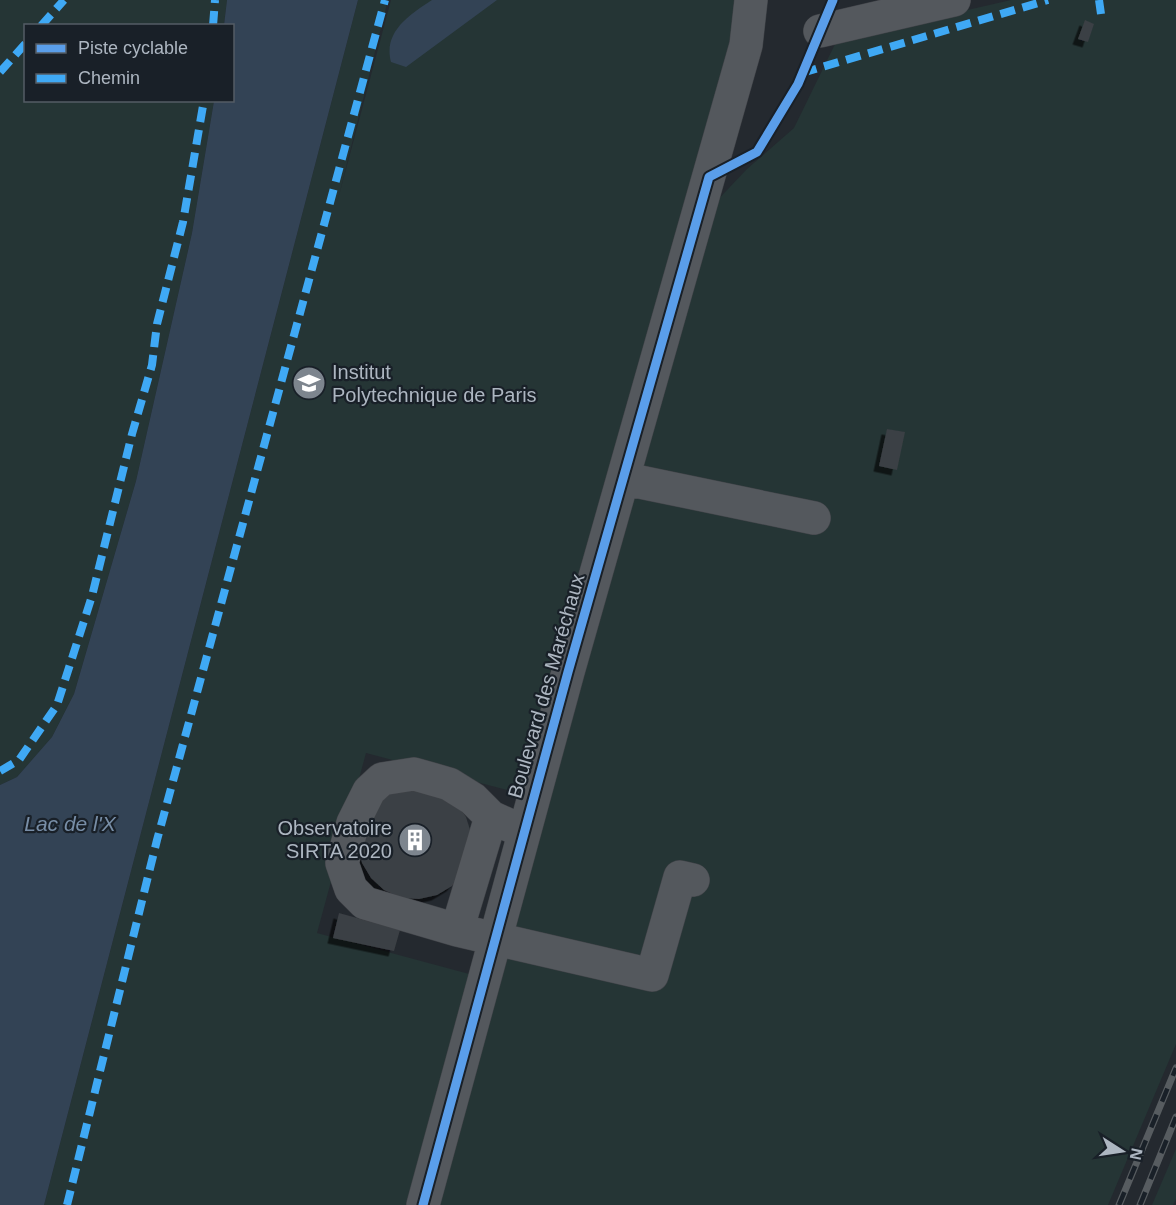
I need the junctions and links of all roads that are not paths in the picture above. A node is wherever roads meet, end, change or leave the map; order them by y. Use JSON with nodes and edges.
{"nodes":[{"id":1,"x":752,"y":0,"type":"edge"},
{"id":2,"x":954,"y":0,"type":"edge"},
{"id":3,"x":820,"y":31,"type":"dead end"},
{"id":4,"x":623,"y":482,"type":"junction"},
{"id":5,"x":814,"y":518,"type":"dead end"},
{"id":6,"x":491,"y":817,"type":"junction"},
{"id":7,"x":524,"y":832,"type":"junction"},
{"id":8,"x":693,"y":880,"type":"dead end"},
{"id":9,"x":457,"y":930,"type":"junction"},
{"id":10,"x":495,"y":939,"type":"junction"},
{"id":11,"x":423,"y":1205,"type":"edge"}],
"edges":[{"from":1,"to":4,"type":"lane","name":"Boulevard des Maréchaux"},
{"from":2,"to":3,"type":"lane"},
{"from":4,"to":5,"type":"lane"},
{"from":4,"to":7,"type":"lane","name":"Boulevard des Maréchaux"},
{"from":6,"to":7,"type":"lane"},
{"from":6,"to":9,"type":"lane"},
{"from":6,"to":9,"type":"lane"},
{"from":7,"to":10,"type":"lane","name":"Boulevard des Maréchaux"},
{"from":8,"to":10,"type":"lane"},
{"from":9,"to":10,"type":"lane"},
{"from":10,"to":11,"type":"lane","name":"Boulevard des Maréchaux"}]}
